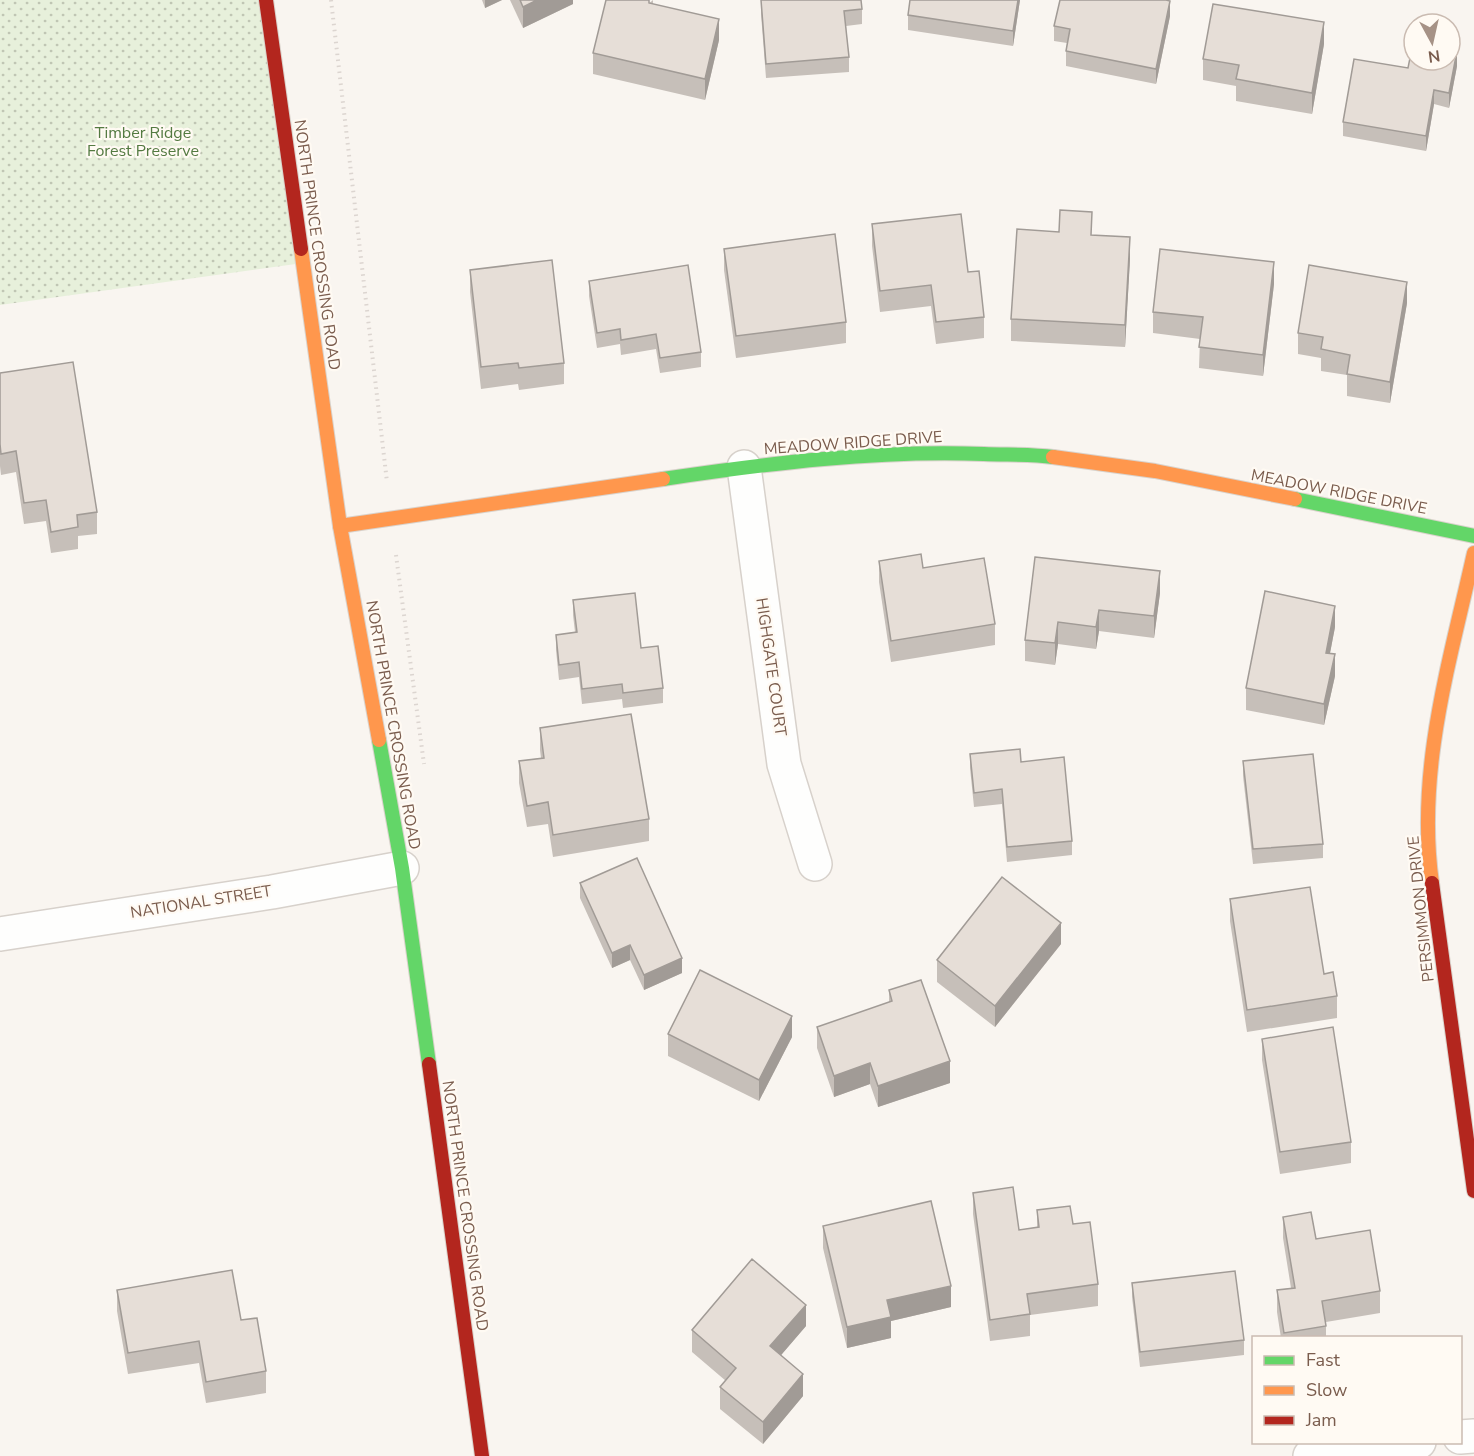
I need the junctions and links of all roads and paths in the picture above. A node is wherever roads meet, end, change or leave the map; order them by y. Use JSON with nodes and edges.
{"nodes":[{"id":1,"x":266,"y":0,"type":"edge"},
{"id":2,"x":331,"y":0,"type":"edge"},
{"id":3,"x":744,"y":467,"type":"junction"},
{"id":4,"x":391,"y":519,"type":"junction"},
{"id":5,"x":340,"y":526,"type":"junction"},
{"id":6,"x":1474,"y":536,"type":"edge"},
{"id":7,"x":1474,"y":553,"type":"edge"},
{"id":8,"x":425,"y":768,"type":"dead end"},
{"id":9,"x":814,"y":864,"type":"dead end"},
{"id":10,"x":402,"y":868,"type":"junction"},
{"id":11,"x":0,"y":933,"type":"edge"},
{"id":12,"x":1474,"y":1191,"type":"edge"},
{"id":13,"x":1411,"y":1444,"type":"edge"},
{"id":14,"x":482,"y":1456,"type":"edge"},
{"id":15,"x":1310,"y":1456,"type":"edge"}],
"edges":[{"from":1,"to":5,"type":"street","name":"NORTH PRINCE CROSSING ROAD"},
{"from":2,"to":4,"type":"path"},
{"from":3,"to":4,"type":"street","name":"MEADOW RIDGE DRIVE"},
{"from":3,"to":6,"type":"street","name":"MEADOW RIDGE DRIVE"},
{"from":3,"to":9,"type":"street","name":"HIGHGATE COURT"},
{"from":4,"to":5,"type":"street","name":"MEADOW RIDGE DRIVE"},
{"from":4,"to":8,"type":"path"},
{"from":5,"to":10,"type":"street","name":"NORTH PRINCE CROSSING ROAD"},
{"from":7,"to":12,"type":"street","name":"PERSIMMON DRIVE"},
{"from":10,"to":11,"type":"street","name":"NATIONAL STREET"},
{"from":10,"to":14,"type":"street","name":"NORTH PRINCE CROSSING ROAD"},
{"from":13,"to":15,"type":"street"}]}
